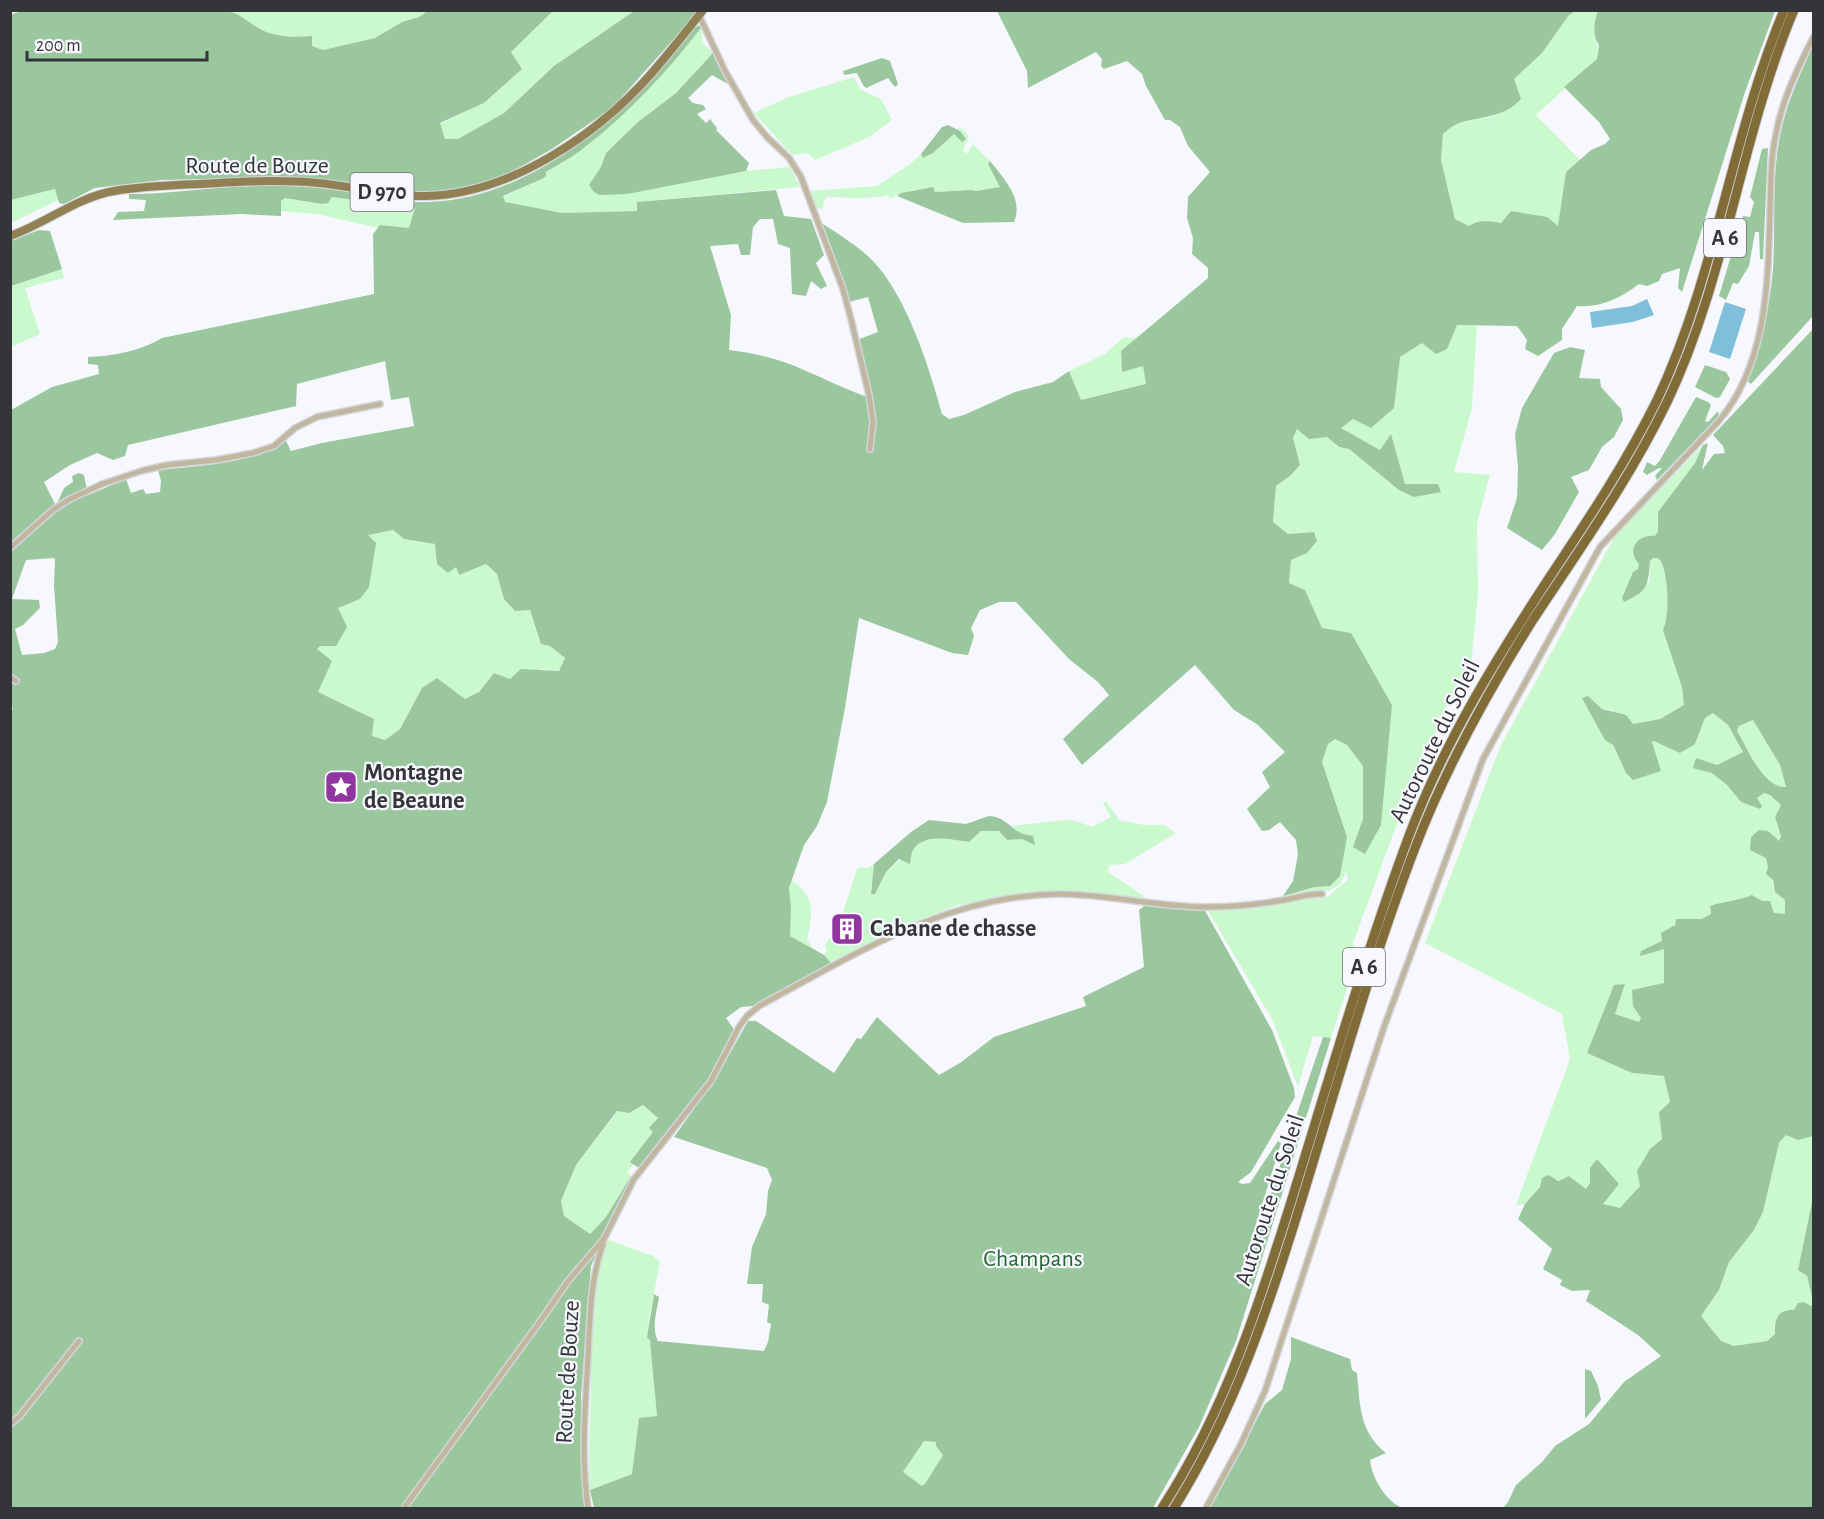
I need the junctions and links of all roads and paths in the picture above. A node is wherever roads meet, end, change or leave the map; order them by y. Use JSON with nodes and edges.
{"nodes":[{"id":1,"x":1784,"y":10,"type":"edge"},
{"id":2,"x":1794,"y":10,"type":"edge"},
{"id":3,"x":701,"y":13,"type":"edge"},
{"id":4,"x":1814,"y":36,"type":"edge"},
{"id":5,"x":10,"y":236,"type":"edge"},
{"id":6,"x":380,"y":404,"type":"dead end"},
{"id":7,"x":870,"y":449,"type":"dead end"},
{"id":8,"x":10,"y":549,"type":"edge"},
{"id":9,"x":10,"y":677,"type":"edge"},
{"id":10,"x":16,"y":681,"type":"dead end"},
{"id":11,"x":1322,"y":894,"type":"dead end"},
{"id":12,"x":604,"y":1239,"type":"junction"},
{"id":13,"x":79,"y":1341,"type":"dead end"},
{"id":14,"x":10,"y":1424,"type":"edge"},
{"id":15,"x":404,"y":1509,"type":"edge"},
{"id":16,"x":588,"y":1509,"type":"edge"},
{"id":17,"x":1162,"y":1509,"type":"edge"},
{"id":18,"x":1174,"y":1509,"type":"edge"},
{"id":19,"x":1206,"y":1509,"type":"edge"}],
"edges":[{"from":1,"to":17,"type":"highway","name":"Autoroute du Soleil","number":"A 6"},
{"from":2,"to":18,"type":"highway","name":"Autoroute du Soleil","number":"A 6"},
{"from":3,"to":5,"type":"main road","name":"Route de Bouze","number":"D 970"},
{"from":3,"to":7,"type":"street"},
{"from":4,"to":19,"type":"street"},
{"from":6,"to":8,"type":"street"},
{"from":9,"to":10,"type":"street"},
{"from":11,"to":12,"type":"street"},
{"from":12,"to":15,"type":"street"},
{"from":12,"to":16,"type":"street","name":"Route de Bouze"},
{"from":13,"to":14,"type":"street"}]}
